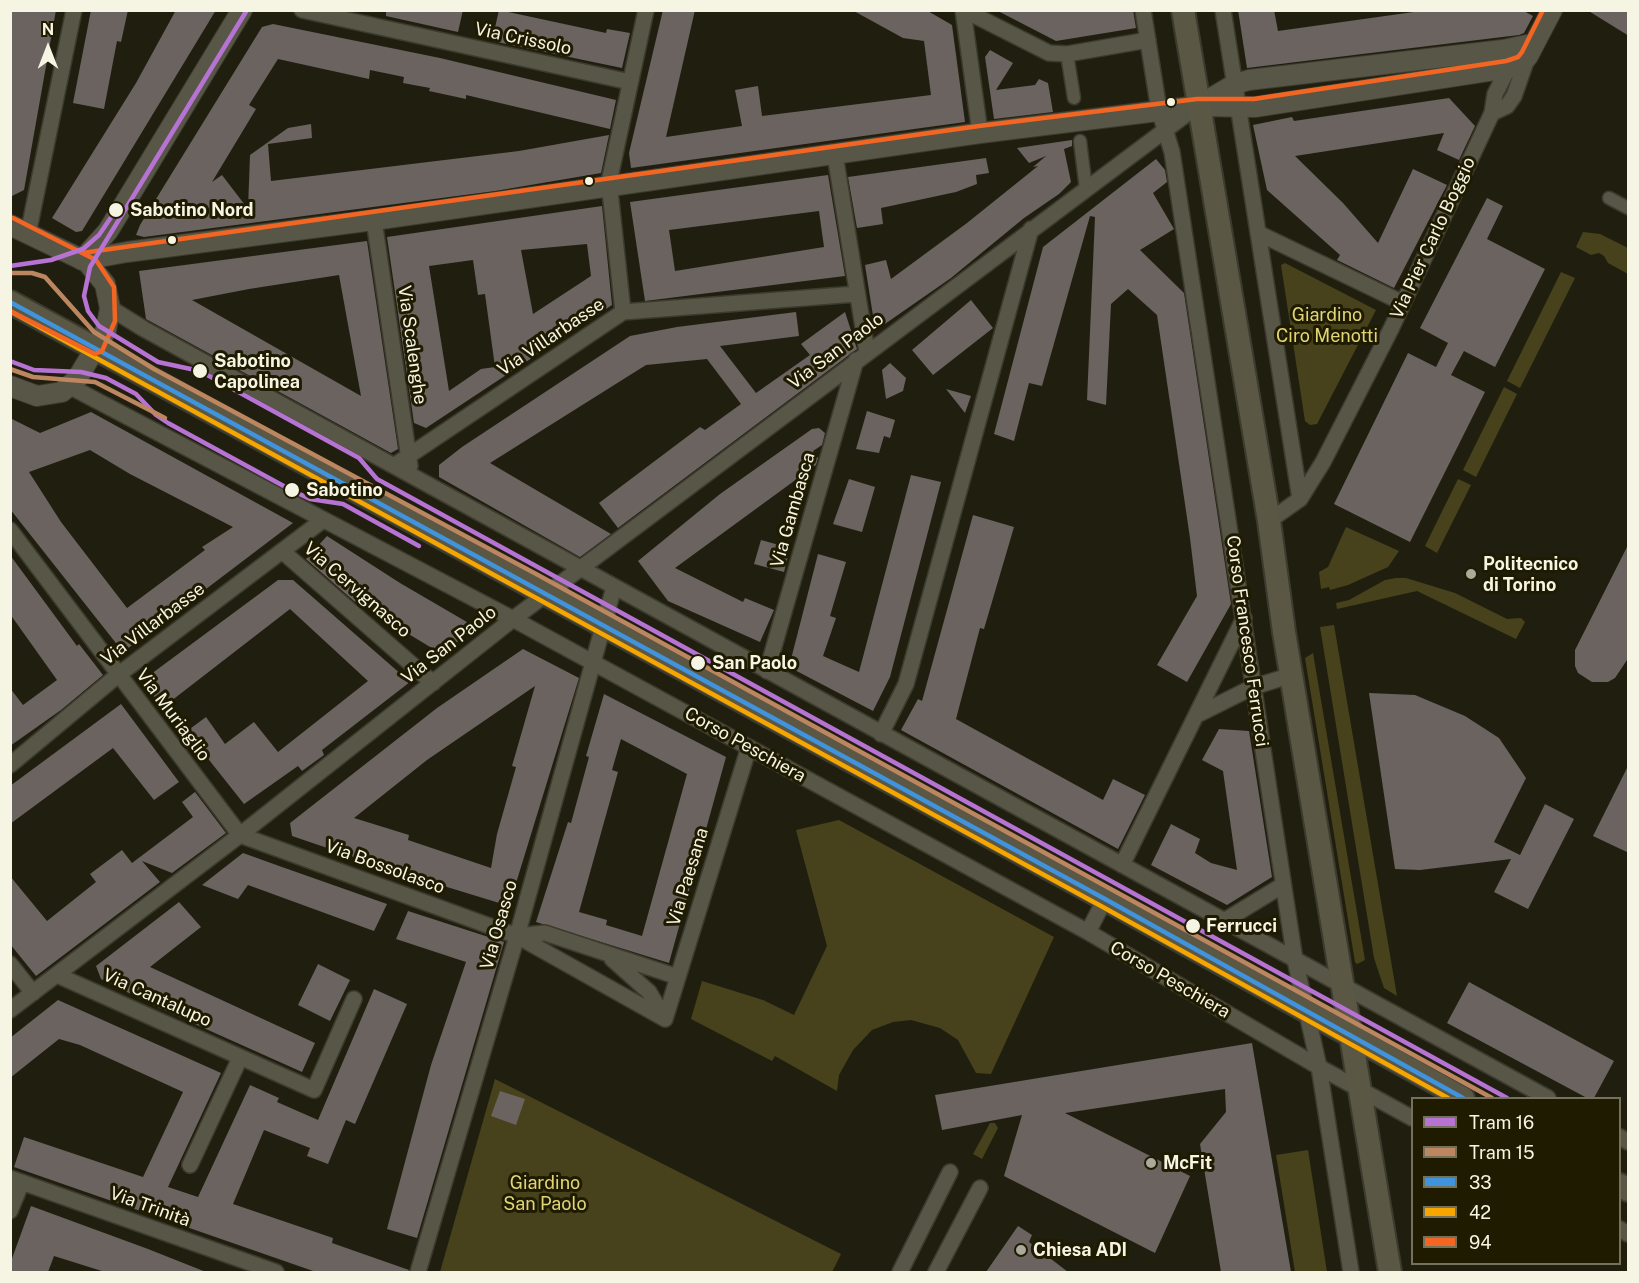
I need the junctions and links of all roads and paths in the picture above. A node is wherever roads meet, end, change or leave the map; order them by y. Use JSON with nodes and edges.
{"nodes":[{"id":1,"x":74,"y":10,"type":"edge"},
{"id":2,"x":242,"y":10,"type":"edge"},
{"id":3,"x":302,"y":10,"type":"edge"},
{"id":4,"x":646,"y":10,"type":"edge"},
{"id":5,"x":963,"y":10,"type":"edge"},
{"id":6,"x":1143,"y":10,"type":"edge"},
{"id":7,"x":1183,"y":10,"type":"edge"},
{"id":8,"x":1223,"y":10,"type":"edge"},
{"id":9,"x":1552,"y":11,"type":"edge"},
{"id":10,"x":1148,"y":40,"type":"junction"},
{"id":11,"x":1526,"y":49,"type":"junction"},
{"id":12,"x":1067,"y":54,"type":"junction"},
{"id":13,"x":1508,"y":68,"type":"junction"},
{"id":14,"x":630,"y":82,"type":"junction"},
{"id":15,"x":1234,"y":84,"type":"junction"},
{"id":16,"x":1074,"y":98,"type":"dead end"},
{"id":17,"x":1198,"y":106,"type":"junction"},
{"id":18,"x":1239,"y":108,"type":"junction"},
{"id":19,"x":1159,"y":110,"type":"junction"},
{"id":20,"x":1492,"y":113,"type":"junction"},
{"id":21,"x":1164,"y":130,"type":"junction"},
{"id":22,"x":980,"y":133,"type":"junction"},
{"id":23,"x":1080,"y":141,"type":"dead end"},
{"id":24,"x":835,"y":154,"type":"junction"},
{"id":25,"x":608,"y":185,"type":"junction"},
{"id":26,"x":1086,"y":189,"type":"junction"},
{"id":27,"x":1609,"y":198,"type":"dead end"},
{"id":28,"x":1629,"y":208,"type":"edge"},
{"id":29,"x":374,"y":220,"type":"junction"},
{"id":30,"x":10,"y":225,"type":"edge"},
{"id":31,"x":1031,"y":230,"type":"junction"},
{"id":32,"x":1258,"y":233,"type":"junction"},
{"id":33,"x":28,"y":234,"type":"junction"},
{"id":34,"x":83,"y":260,"type":"junction"},
{"id":35,"x":856,"y":294,"type":"junction"},
{"id":36,"x":10,"y":302,"type":"edge"},
{"id":37,"x":1401,"y":302,"type":"junction"},
{"id":38,"x":110,"y":308,"type":"junction"},
{"id":39,"x":623,"y":312,"type":"junction"},
{"id":40,"x":96,"y":347,"type":"junction"},
{"id":41,"x":861,"y":356,"type":"junction"},
{"id":42,"x":10,"y":386,"type":"edge"},
{"id":43,"x":69,"y":386,"type":"junction"},
{"id":44,"x":401,"y":461,"type":"junction"},
{"id":45,"x":1300,"y":499,"type":"junction"},
{"id":46,"x":323,"y":520,"type":"junction"},
{"id":47,"x":1269,"y":521,"type":"junction"},
{"id":48,"x":10,"y":530,"type":"edge"},
{"id":49,"x":282,"y":551,"type":"junction"},
{"id":50,"x":580,"y":569,"type":"junction"},
{"id":51,"x":614,"y":587,"type":"junction"},
{"id":52,"x":547,"y":594,"type":"junction"},
{"id":53,"x":1244,"y":618,"type":"junction"},
{"id":54,"x":513,"y":619,"type":"junction"},
{"id":55,"x":603,"y":625,"type":"junction"},
{"id":56,"x":591,"y":662,"type":"junction"},
{"id":57,"x":767,"y":671,"type":"junction"},
{"id":58,"x":118,"y":675,"type":"junction"},
{"id":59,"x":1292,"y":675,"type":"junction"},
{"id":60,"x":433,"y":683,"type":"junction"},
{"id":61,"x":1253,"y":687,"type":"junction"},
{"id":62,"x":1197,"y":715,"type":"junction"},
{"id":63,"x":881,"y":734,"type":"junction"},
{"id":64,"x":749,"y":747,"type":"junction"},
{"id":65,"x":10,"y":765,"type":"edge"},
{"id":66,"x":240,"y":835,"type":"junction"},
{"id":67,"x":1122,"y":865,"type":"junction"},
{"id":68,"x":1284,"y":885,"type":"junction"},
{"id":69,"x":1105,"y":899,"type":"junction"},
{"id":70,"x":1224,"y":921,"type":"junction"},
{"id":71,"x":1088,"y":932,"type":"junction"},
{"id":72,"x":517,"y":936,"type":"junction"},
{"id":73,"x":603,"y":952,"type":"junction"},
{"id":74,"x":1295,"y":960,"type":"junction"},
{"id":75,"x":10,"y":964,"type":"edge"},
{"id":76,"x":57,"y":975,"type":"junction"},
{"id":77,"x":678,"y":977,"type":"junction"},
{"id":78,"x":1343,"y":987,"type":"junction"},
{"id":79,"x":33,"y":993,"type":"junction"},
{"id":80,"x":354,"y":999,"type":"dead end"},
{"id":81,"x":10,"y":1010,"type":"edge"},
{"id":82,"x":1307,"y":1012,"type":"junction"},
{"id":83,"x":665,"y":1019,"type":"junction"},
{"id":84,"x":1351,"y":1037,"type":"junction"},
{"id":85,"x":240,"y":1058,"type":"junction"},
{"id":86,"x":1319,"y":1067,"type":"junction"},
{"id":87,"x":1359,"y":1088,"type":"junction"},
{"id":88,"x":1461,"y":1097,"type":"edge"},
{"id":89,"x":1546,"y":1097,"type":"edge"},
{"id":90,"x":1411,"y":1117,"type":"edge"},
{"id":91,"x":190,"y":1165,"type":"dead end"},
{"id":92,"x":950,"y":1172,"type":"dead end"},
{"id":93,"x":16,"y":1180,"type":"edge"},
{"id":94,"x":980,"y":1188,"type":"dead end"},
{"id":95,"x":10,"y":1211,"type":"edge"},
{"id":96,"x":276,"y":1272,"type":"edge"},
{"id":97,"x":418,"y":1272,"type":"edge"},
{"id":98,"x":900,"y":1272,"type":"edge"},
{"id":99,"x":936,"y":1272,"type":"edge"},
{"id":100,"x":1351,"y":1272,"type":"edge"},
{"id":101,"x":1390,"y":1272,"type":"edge"}],
"edges":[{"from":1,"to":33,"type":"street"},
{"from":2,"to":34,"type":"street"},
{"from":3,"to":14,"type":"street","name":"Via Crissolo"},
{"from":4,"to":14,"type":"street"},
{"from":5,"to":12,"type":"street"},
{"from":5,"to":22,"type":"street"},
{"from":6,"to":10,"type":"street","name":"Corso Francesco Ferrucci"},
{"from":7,"to":17,"type":"main road"},
{"from":8,"to":15,"type":"street"},
{"from":9,"to":11,"type":"street"},
{"from":10,"to":12,"type":"street"},
{"from":10,"to":19,"type":"street","name":"Corso Francesco Ferrucci"},
{"from":11,"to":13,"type":"street"},
{"from":11,"to":15,"type":"street"},
{"from":11,"to":20,"type":"street","name":"Via Pier Carlo Boggio"},
{"from":12,"to":16,"type":"street"},
{"from":13,"to":18,"type":"street"},
{"from":13,"to":20,"type":"street"},
{"from":14,"to":25,"type":"street"},
{"from":15,"to":17,"type":"street"},
{"from":15,"to":18,"type":"street"},
{"from":17,"to":18,"type":"street"},
{"from":17,"to":19,"type":"street"},
{"from":17,"to":21,"type":"street","name":"Via San Paolo"},
{"from":17,"to":47,"type":"main road"},
{"from":18,"to":32,"type":"street"},
{"from":19,"to":21,"type":"street","name":"Corso Francesco Ferrucci"},
{"from":19,"to":22,"type":"street"},
{"from":20,"to":37,"type":"street","name":"Via Pier Carlo Boggio"},
{"from":21,"to":26,"type":"street","name":"Via San Paolo"},
{"from":21,"to":53,"type":"street","name":"Corso Francesco Ferrucci"},
{"from":22,"to":24,"type":"street"},
{"from":23,"to":26,"type":"street"},
{"from":24,"to":25,"type":"street"},
{"from":24,"to":35,"type":"street","name":"Via Gambasca"},
{"from":25,"to":29,"type":"street"},
{"from":25,"to":39,"type":"street"},
{"from":26,"to":31,"type":"street","name":"Via San Paolo"},
{"from":27,"to":28,"type":"street"},
{"from":29,"to":34,"type":"street"},
{"from":29,"to":44,"type":"street","name":"Via Scalenghe"},
{"from":30,"to":33,"type":"street"},
{"from":31,"to":41,"type":"street","name":"Via San Paolo"},
{"from":31,"to":63,"type":"street"},
{"from":32,"to":37,"type":"street"},
{"from":32,"to":45,"type":"street"},
{"from":33,"to":34,"type":"street"},
{"from":34,"to":38,"type":"street"},
{"from":35,"to":39,"type":"street","name":"Via Villarbasse"},
{"from":35,"to":41,"type":"street","name":"Via Gambasca"},
{"from":36,"to":40,"type":"main road","name":"Corso Peschiera"},
{"from":37,"to":45,"type":"street","name":"Via Pier Carlo Boggio"},
{"from":38,"to":40,"type":"street"},
{"from":38,"to":44,"type":"street"},
{"from":39,"to":44,"type":"street","name":"Via Villarbasse"},
{"from":40,"to":43,"type":"street"},
{"from":40,"to":52,"type":"main road","name":"Corso Peschiera"},
{"from":41,"to":50,"type":"street","name":"Via San Paolo"},
{"from":41,"to":57,"type":"street","name":"Via Gambasca"},
{"from":42,"to":43,"type":"street"},
{"from":43,"to":46,"type":"street","name":"Corso Peschiera"},
{"from":44,"to":50,"type":"street","name":"Via Scalenghe"},
{"from":45,"to":47,"type":"street","name":"Via Pier Carlo Boggio"},
{"from":46,"to":49,"type":"street","name":"Via Villarbasse"},
{"from":46,"to":54,"type":"street","name":"Corso Peschiera"},
{"from":47,"to":59,"type":"main road"},
{"from":48,"to":58,"type":"street","name":"Via Muriaglio"},
{"from":49,"to":58,"type":"street","name":"Via Villarbasse"},
{"from":49,"to":60,"type":"street","name":"Via Cervignasco"},
{"from":50,"to":51,"type":"street"},
{"from":50,"to":52,"type":"street","name":"Via San Paolo"},
{"from":51,"to":55,"type":"street","name":"Via Osasco"},
{"from":51,"to":57,"type":"street"},
{"from":52,"to":54,"type":"street","name":"Via San Paolo"},
{"from":52,"to":55,"type":"main road","name":"Corso Peschiera"},
{"from":53,"to":61,"type":"street","name":"Corso Francesco Ferrucci"},
{"from":53,"to":62,"type":"street"},
{"from":54,"to":56,"type":"street","name":"Corso Peschiera"},
{"from":54,"to":60,"type":"street","name":"Via San Paolo"},
{"from":55,"to":56,"type":"street","name":"Via Osasco"},
{"from":55,"to":69,"type":"main road","name":"Corso Peschiera"},
{"from":56,"to":64,"type":"street","name":"Corso Peschiera"},
{"from":56,"to":72,"type":"street","name":"Via Osasco"},
{"from":57,"to":63,"type":"street"},
{"from":58,"to":65,"type":"street","name":"Via Villarbasse"},
{"from":58,"to":66,"type":"street","name":"Via Muriaglio"},
{"from":59,"to":61,"type":"street"},
{"from":59,"to":78,"type":"main road"},
{"from":60,"to":66,"type":"street","name":"Via San Paolo"},
{"from":61,"to":62,"type":"street"},
{"from":61,"to":68,"type":"street","name":"Corso Francesco Ferrucci"},
{"from":62,"to":67,"type":"street"},
{"from":63,"to":67,"type":"street"},
{"from":64,"to":71,"type":"street","name":"Corso Peschiera"},
{"from":64,"to":77,"type":"street","name":"Via Paesana"},
{"from":66,"to":72,"type":"street","name":"Via Bossolasco"},
{"from":66,"to":76,"type":"street","name":"Via San Paolo"},
{"from":67,"to":70,"type":"street"},
{"from":68,"to":70,"type":"street"},
{"from":68,"to":74,"type":"street","name":"Corso Francesco Ferrucci"},
{"from":69,"to":71,"type":"street"},
{"from":69,"to":82,"type":"main road","name":"Corso Peschiera"},
{"from":70,"to":74,"type":"street"},
{"from":71,"to":86,"type":"street","name":"Corso Peschiera"},
{"from":72,"to":73,"type":"street","name":"Via Bossolasco"},
{"from":72,"to":83,"type":"street","name":"Via Bossolasco"},
{"from":72,"to":97,"type":"street","name":"Via Osasco"},
{"from":73,"to":77,"type":"street","name":"Via Bossolasco"},
{"from":73,"to":83,"type":"street","name":"Via Bossolasco"},
{"from":74,"to":78,"type":"street"},
{"from":74,"to":82,"type":"street","name":"Corso Francesco Ferrucci"},
{"from":75,"to":79,"type":"street"},
{"from":76,"to":79,"type":"street","name":"Via San Paolo"},
{"from":76,"to":85,"type":"street","name":"Via Cantalupo"},
{"from":77,"to":83,"type":"street","name":"Via Paesana"},
{"from":78,"to":84,"type":"main road"},
{"from":78,"to":89,"type":"street"},
{"from":79,"to":81,"type":"street","name":"Via San Paolo"},
{"from":80,"to":85,"type":"street","name":"Via Cantalupo"},
{"from":82,"to":84,"type":"main road","name":"Corso Peschiera"},
{"from":82,"to":86,"type":"street","name":"Corso Francesco Ferrucci"},
{"from":84,"to":87,"type":"main road"},
{"from":84,"to":88,"type":"main road","name":"Corso Peschiera"},
{"from":85,"to":91,"type":"street"},
{"from":86,"to":87,"type":"street","name":"Corso Peschiera"},
{"from":86,"to":100,"type":"street","name":"Corso Francesco Ferrucci"},
{"from":87,"to":90,"type":"street","name":"Corso Peschiera"},
{"from":87,"to":101,"type":"main road"},
{"from":92,"to":98,"type":"street"},
{"from":93,"to":95,"type":"street"},
{"from":93,"to":96,"type":"street","name":"Via Trinità"},
{"from":94,"to":99,"type":"street"}]}
